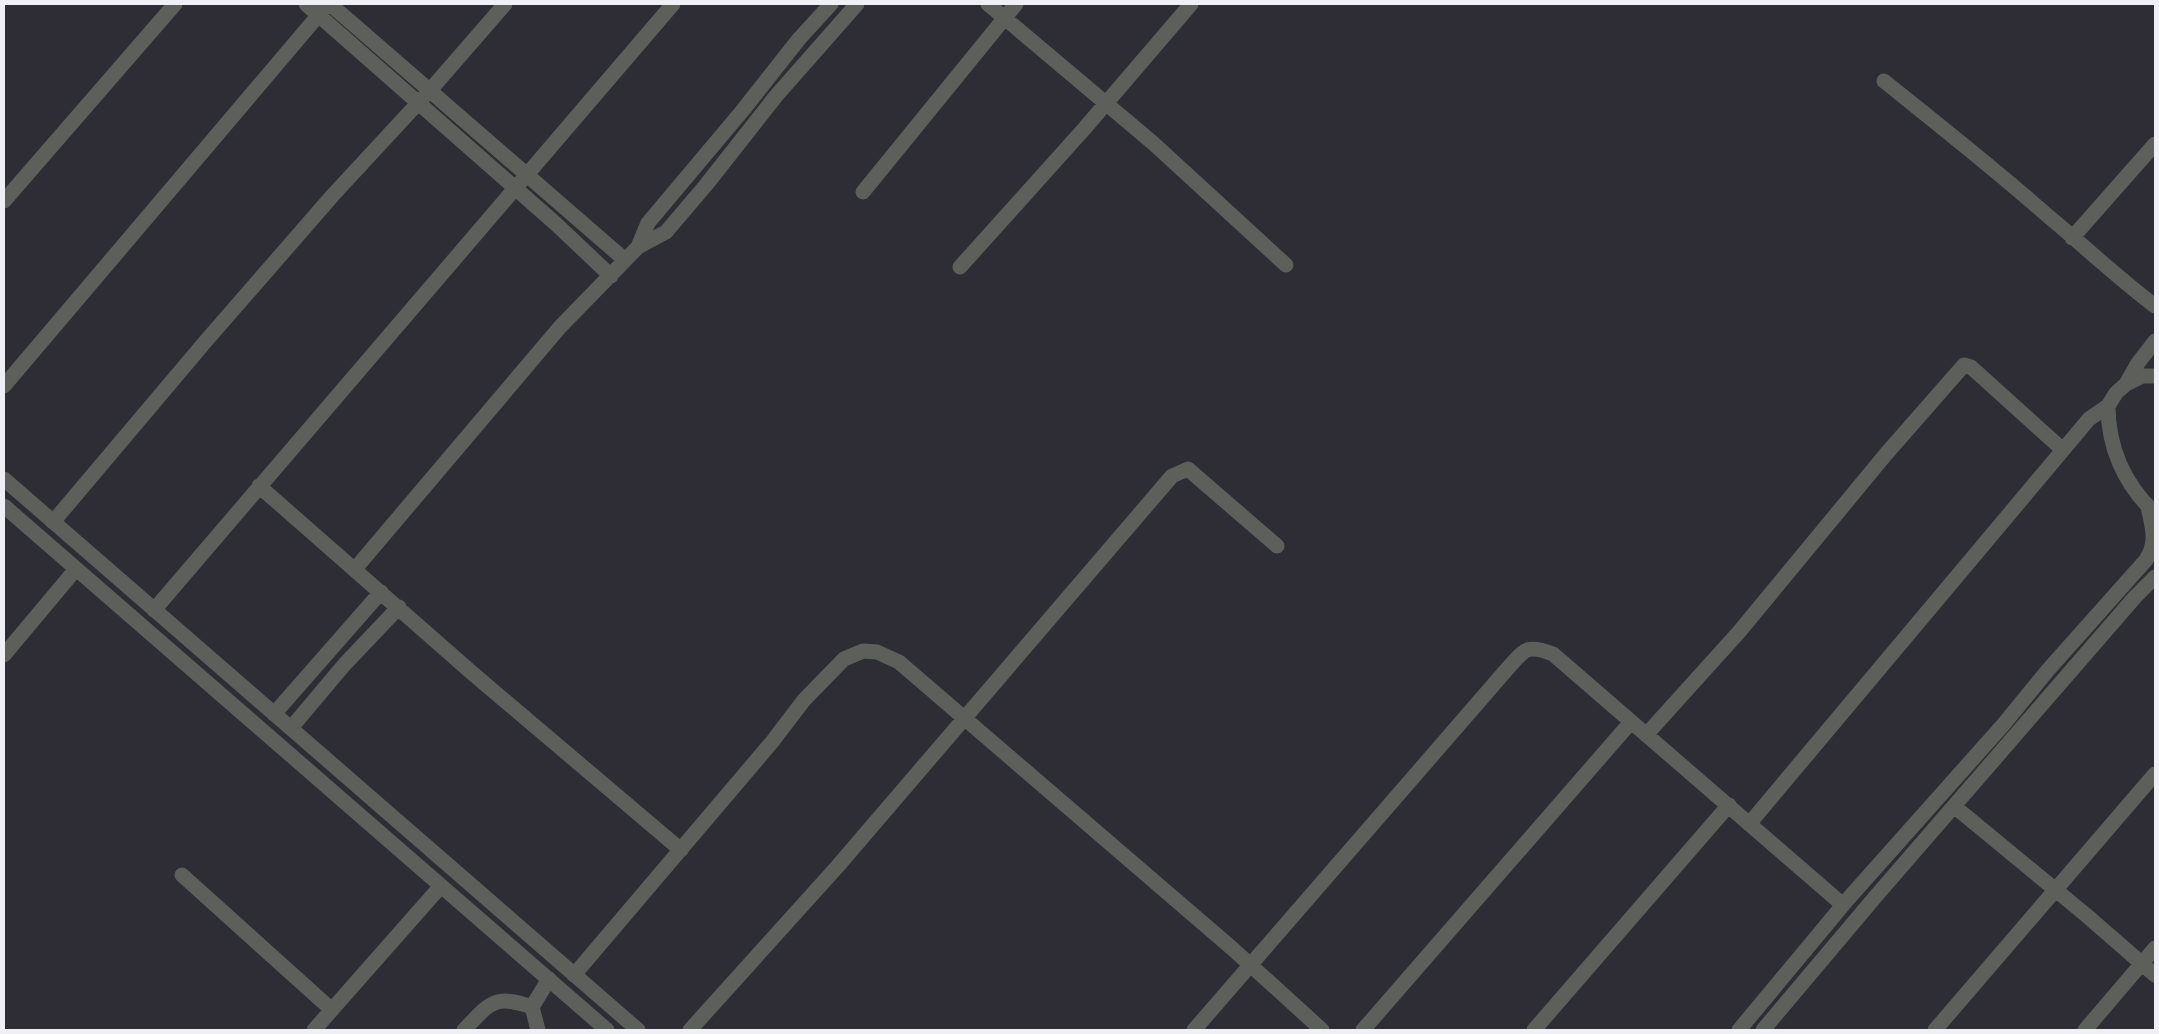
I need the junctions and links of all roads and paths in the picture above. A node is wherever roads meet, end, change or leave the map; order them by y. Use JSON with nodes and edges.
{"nodes":[{"id":1,"x":175,"y":4,"type":"edge"},
{"id":2,"x":306,"y":4,"type":"edge"},
{"id":3,"x":506,"y":4,"type":"edge"},
{"id":4,"x":673,"y":4,"type":"edge"},
{"id":5,"x":831,"y":4,"type":"edge"},
{"id":6,"x":857,"y":4,"type":"edge"},
{"id":7,"x":988,"y":4,"type":"edge"},
{"id":8,"x":1016,"y":4,"type":"edge"},
{"id":9,"x":1191,"y":4,"type":"edge"},
{"id":10,"x":326,"y":7,"type":"edge"},
{"id":11,"x":1004,"y":17,"type":"junction"},
{"id":12,"x":1884,"y":81,"type":"dead end"},
{"id":13,"x":430,"y":90,"type":"junction"},
{"id":14,"x":419,"y":102,"type":"junction"},
{"id":15,"x":1106,"y":103,"type":"junction"},
{"id":16,"x":2155,"y":144,"type":"edge"},
{"id":17,"x":527,"y":175,"type":"junction"},
{"id":18,"x":516,"y":188,"type":"junction"},
{"id":19,"x":863,"y":192,"type":"dead end"},
{"id":20,"x":4,"y":201,"type":"edge"},
{"id":21,"x":2072,"y":238,"type":"junction"},
{"id":22,"x":638,"y":247,"type":"junction"},
{"id":23,"x":625,"y":260,"type":"junction"},
{"id":24,"x":1286,"y":265,"type":"dead end"},
{"id":25,"x":960,"y":267,"type":"dead end"},
{"id":26,"x":611,"y":276,"type":"junction"},
{"id":27,"x":2155,"y":306,"type":"edge"},
{"id":28,"x":2155,"y":342,"type":"edge"},
{"id":29,"x":2155,"y":376,"type":"edge"},
{"id":30,"x":2126,"y":384,"type":"junction"},
{"id":31,"x":4,"y":386,"type":"edge"},
{"id":32,"x":2108,"y":406,"type":"junction"},
{"id":33,"x":2064,"y":450,"type":"junction"},
{"id":34,"x":4,"y":479,"type":"edge"},
{"id":35,"x":259,"y":486,"type":"junction"},
{"id":36,"x":4,"y":506,"type":"edge"},
{"id":37,"x":2152,"y":510,"type":"edge"},
{"id":38,"x":54,"y":522,"type":"junction"},
{"id":39,"x":1277,"y":546,"type":"dead end"},
{"id":40,"x":76,"y":569,"type":"junction"},
{"id":41,"x":355,"y":569,"type":"junction"},
{"id":42,"x":2155,"y":577,"type":"edge"},
{"id":43,"x":381,"y":592,"type":"junction"},
{"id":44,"x":399,"y":607,"type":"junction"},
{"id":45,"x":154,"y":610,"type":"junction"},
{"id":46,"x":4,"y":655,"type":"edge"},
{"id":47,"x":274,"y":714,"type":"junction"},
{"id":48,"x":965,"y":719,"type":"junction"},
{"id":49,"x":1631,"y":722,"type":"junction"},
{"id":50,"x":290,"y":728,"type":"junction"},
{"id":51,"x":1646,"y":735,"type":"junction"},
{"id":52,"x":2155,"y":774,"type":"edge"},
{"id":53,"x":1728,"y":805,"type":"junction"},
{"id":54,"x":1955,"y":807,"type":"junction"},
{"id":55,"x":1749,"y":824,"type":"junction"},
{"id":56,"x":681,"y":850,"type":"junction"},
{"id":57,"x":182,"y":875,"type":"dead end"},
{"id":58,"x":441,"y":886,"type":"junction"},
{"id":59,"x":2055,"y":889,"type":"junction"},
{"id":60,"x":1843,"y":905,"type":"junction"},
{"id":61,"x":2155,"y":948,"type":"edge"},
{"id":62,"x":2142,"y":964,"type":"junction"},
{"id":63,"x":1250,"y":965,"type":"junction"},
{"id":64,"x":574,"y":974,"type":"junction"},
{"id":65,"x":2155,"y":975,"type":"edge"},
{"id":66,"x":548,"y":980,"type":"junction"},
{"id":67,"x":532,"y":1007,"type":"junction"},
{"id":68,"x":332,"y":1010,"type":"junction"},
{"id":69,"x":314,"y":1030,"type":"edge"},
{"id":70,"x":464,"y":1030,"type":"edge"},
{"id":71,"x":538,"y":1030,"type":"edge"},
{"id":72,"x":607,"y":1030,"type":"edge"},
{"id":73,"x":638,"y":1030,"type":"edge"},
{"id":74,"x":690,"y":1030,"type":"edge"},
{"id":75,"x":1194,"y":1030,"type":"edge"},
{"id":76,"x":1322,"y":1030,"type":"edge"},
{"id":77,"x":1363,"y":1030,"type":"edge"},
{"id":78,"x":1534,"y":1030,"type":"edge"},
{"id":79,"x":1739,"y":1030,"type":"edge"},
{"id":80,"x":1763,"y":1030,"type":"edge"},
{"id":81,"x":1935,"y":1030,"type":"edge"},
{"id":82,"x":2085,"y":1030,"type":"edge"}],
"edges":[{"from":1,"to":20,"type":"street"},
{"from":2,"to":10,"type":"street"},
{"from":3,"to":13,"type":"street"},
{"from":4,"to":17,"type":"street"},
{"from":5,"to":22,"type":"street"},
{"from":6,"to":22,"type":"street"},
{"from":7,"to":11,"type":"street"},
{"from":8,"to":11,"type":"street"},
{"from":9,"to":15,"type":"street"},
{"from":10,"to":13,"type":"street"},
{"from":10,"to":14,"type":"street"},
{"from":10,"to":31,"type":"street"},
{"from":11,"to":15,"type":"street"},
{"from":11,"to":19,"type":"street"},
{"from":12,"to":21,"type":"street"},
{"from":13,"to":14,"type":"street"},
{"from":13,"to":17,"type":"street"},
{"from":14,"to":18,"type":"street"},
{"from":14,"to":38,"type":"street"},
{"from":15,"to":24,"type":"street"},
{"from":15,"to":25,"type":"street"},
{"from":16,"to":21,"type":"street"},
{"from":17,"to":18,"type":"street"},
{"from":17,"to":23,"type":"street"},
{"from":18,"to":26,"type":"street"},
{"from":18,"to":35,"type":"street"},
{"from":21,"to":27,"type":"street"},
{"from":22,"to":23,"type":"street"},
{"from":23,"to":26,"type":"street"},
{"from":26,"to":41,"type":"street"},
{"from":28,"to":30,"type":"street"},
{"from":29,"to":30,"type":"street"},
{"from":30,"to":32,"type":"street"},
{"from":32,"to":33,"type":"street"},
{"from":32,"to":37,"type":"street"},
{"from":33,"to":51,"type":"street"},
{"from":33,"to":55,"type":"street"},
{"from":34,"to":38,"type":"street"},
{"from":35,"to":41,"type":"street"},
{"from":35,"to":45,"type":"street"},
{"from":36,"to":40,"type":"street"},
{"from":37,"to":60,"type":"street"},
{"from":38,"to":45,"type":"street"},
{"from":39,"to":48,"type":"street"},
{"from":40,"to":46,"type":"street"},
{"from":40,"to":58,"type":"street"},
{"from":41,"to":43,"type":"street"},
{"from":42,"to":54,"type":"street"},
{"from":43,"to":44,"type":"street"},
{"from":43,"to":47,"type":"street"},
{"from":44,"to":50,"type":"street"},
{"from":44,"to":56,"type":"street"},
{"from":45,"to":47,"type":"street"},
{"from":47,"to":50,"type":"street"},
{"from":48,"to":56,"type":"street"},
{"from":48,"to":63,"type":"street"},
{"from":48,"to":74,"type":"street"},
{"from":49,"to":51,"type":"street"},
{"from":49,"to":63,"type":"street"},
{"from":49,"to":77,"type":"street"},
{"from":50,"to":64,"type":"street"},
{"from":51,"to":53,"type":"street"},
{"from":52,"to":59,"type":"street"},
{"from":53,"to":55,"type":"street"},
{"from":53,"to":78,"type":"street"},
{"from":54,"to":59,"type":"street"},
{"from":54,"to":80,"type":"street"},
{"from":55,"to":60,"type":"street"},
{"from":56,"to":64,"type":"street"},
{"from":57,"to":68,"type":"street"},
{"from":58,"to":66,"type":"street"},
{"from":58,"to":68,"type":"street"},
{"from":59,"to":62,"type":"street"},
{"from":59,"to":81,"type":"street"},
{"from":60,"to":79,"type":"street"},
{"from":61,"to":62,"type":"street"},
{"from":62,"to":65,"type":"street"},
{"from":62,"to":82,"type":"street"},
{"from":63,"to":75,"type":"street"},
{"from":63,"to":76,"type":"street"},
{"from":64,"to":73,"type":"street"},
{"from":66,"to":67,"type":"street"},
{"from":66,"to":72,"type":"street"},
{"from":67,"to":70,"type":"street"},
{"from":67,"to":71,"type":"street"},
{"from":68,"to":69,"type":"street"}]}
